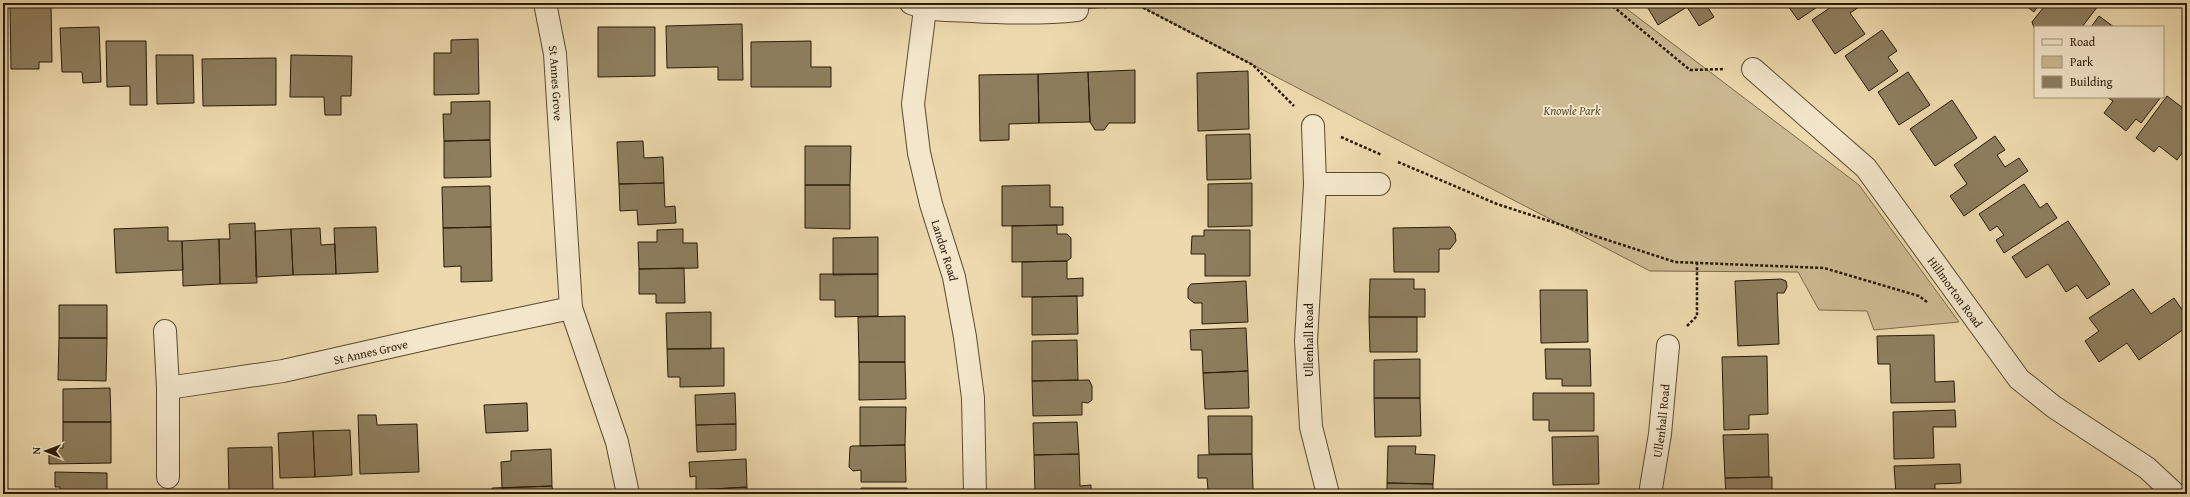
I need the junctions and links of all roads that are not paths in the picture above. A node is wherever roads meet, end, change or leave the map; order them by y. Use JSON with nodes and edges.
{"nodes":[{"id":1,"x":545,"y":3,"type":"edge"},
{"id":2,"x":918,"y":6,"type":"edge"},
{"id":3,"x":1077,"y":10,"type":"road end"},
{"id":4,"x":1753,"y":69,"type":"road end"},
{"id":5,"x":1313,"y":126,"type":"road end"},
{"id":6,"x":1315,"y":184,"type":"junction"},
{"id":7,"x":1379,"y":184,"type":"dead end"},
{"id":8,"x":572,"y":308,"type":"junction"},
{"id":9,"x":165,"y":331,"type":"dead end"},
{"id":10,"x":1668,"y":346,"type":"road end"},
{"id":11,"x":168,"y":388,"type":"junction"},
{"id":12,"x":168,"y":477,"type":"dead end"},
{"id":13,"x":628,"y":494,"type":"edge"},
{"id":14,"x":975,"y":494,"type":"edge"},
{"id":15,"x":1328,"y":494,"type":"edge"},
{"id":16,"x":1650,"y":494,"type":"edge"},
{"id":17,"x":2175,"y":494,"type":"edge"}],
"edges":[{"from":1,"to":8,"type":"street","name":"St Annes Grove"},
{"from":2,"to":3,"type":"street","name":"Landor Road"},
{"from":2,"to":14,"type":"street","name":"Landor Road"},
{"from":4,"to":17,"type":"street","name":"Hillmorton Road"},
{"from":5,"to":6,"type":"street","name":"Ullenhall Road"},
{"from":6,"to":7,"type":"street"},
{"from":6,"to":15,"type":"street","name":"Ullenhall Road"},
{"from":8,"to":11,"type":"street","name":"St Annes Grove"},
{"from":8,"to":13,"type":"street","name":"St Annes Grove"},
{"from":9,"to":11,"type":"street"},
{"from":10,"to":16,"type":"street","name":"Ullenhall Road"},
{"from":11,"to":12,"type":"street"}]}
